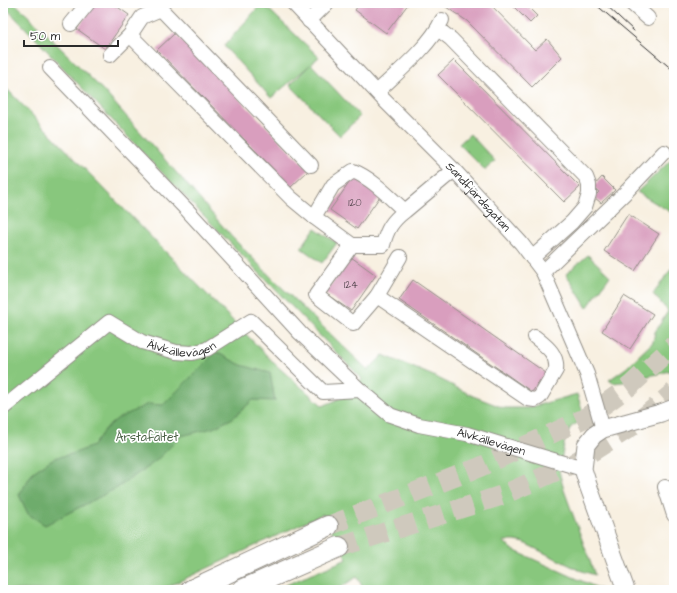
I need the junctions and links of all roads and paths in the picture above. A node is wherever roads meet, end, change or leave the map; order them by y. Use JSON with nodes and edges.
{"nodes":[{"id":1,"x":88,"y":3,"type":"edge"},
{"id":2,"x":293,"y":3,"type":"edge"},
{"id":3,"x":327,"y":3,"type":"edge"},
{"id":4,"x":631,"y":3,"type":"edge"},
{"id":5,"x":158,"y":6,"type":"edge"},
{"id":6,"x":648,"y":18,"type":"dead end"},
{"id":7,"x":309,"y":21,"type":"junction"},
{"id":8,"x":71,"y":24,"type":"dead end"},
{"id":9,"x":130,"y":35,"type":"junction"},
{"id":10,"x":110,"y":55,"type":"dead end"},
{"id":11,"x":50,"y":68,"type":"dead end"},
{"id":12,"x":377,"y":92,"type":"junction"},
{"id":13,"x":664,"y":152,"type":"dead end"},
{"id":14,"x":311,"y":165,"type":"dead end"},
{"id":15,"x":454,"y":170,"type":"junction"},
{"id":16,"x":405,"y":211,"type":"junction"},
{"id":17,"x":314,"y":218,"type":"junction"},
{"id":18,"x":352,"y":245,"type":"junction"},
{"id":19,"x":400,"y":257,"type":"dead end"},
{"id":20,"x":532,"y":258,"type":"junction"},
{"id":21,"x":543,"y":272,"type":"junction"},
{"id":22,"x":377,"y":296,"type":"junction"},
{"id":23,"x":535,"y":337,"type":"dead end"},
{"id":24,"x":360,"y":390,"type":"junction"},
{"id":25,"x":3,"y":408,"type":"edge"},
{"id":26,"x":674,"y":408,"type":"edge"},
{"id":27,"x":603,"y":429,"type":"junction"},
{"id":28,"x":583,"y":469,"type":"junction"},
{"id":29,"x":665,"y":487,"type":"dead end"},
{"id":30,"x":674,"y":515,"type":"edge"},
{"id":31,"x":328,"y":526,"type":"tunnel mouth"},
{"id":32,"x":339,"y":547,"type":"tunnel mouth"},
{"id":33,"x":191,"y":590,"type":"edge"},
{"id":34,"x":242,"y":590,"type":"edge"},
{"id":35,"x":626,"y":590,"type":"edge"}],
"edges":[{"from":1,"to":8,"type":"street"},
{"from":2,"to":7,"type":"street","name":"Sandfjärdsgatan"},
{"from":3,"to":7,"type":"street"},
{"from":4,"to":6,"type":"street"},
{"from":5,"to":9,"type":"street"},
{"from":5,"to":14,"type":"street"},
{"from":7,"to":12,"type":"street","name":"Sandfjärdsgatan"},
{"from":9,"to":10,"type":"street"},
{"from":9,"to":17,"type":"street"},
{"from":11,"to":24,"type":"street","name":"Älvkällevägen"},
{"from":12,"to":15,"type":"street","name":"Sandfjärdsgatan"},
{"from":12,"to":20,"type":"street"},
{"from":13,"to":21,"type":"street"},
{"from":15,"to":16,"type":"street"},
{"from":15,"to":20,"type":"street","name":"Sandfjärdsgatan"},
{"from":16,"to":17,"type":"street"},
{"from":16,"to":18,"type":"street"},
{"from":17,"to":18,"type":"street"},
{"from":18,"to":22,"type":"street"},
{"from":19,"to":22,"type":"street"},
{"from":20,"to":21,"type":"street","name":"Sandfjärdsgatan"},
{"from":21,"to":27,"type":"street","name":"Sandfjärdsgatan"},
{"from":22,"to":23,"type":"street"},
{"from":24,"to":25,"type":"street","name":"Älvkällevägen"},
{"from":24,"to":28,"type":"street","name":"Älvkällevägen"},
{"from":26,"to":27,"type":"main road"},
{"from":27,"to":28,"type":"main road"},
{"from":28,"to":35,"type":"main road"},
{"from":29,"to":30,"type":"street"},
{"from":31,"to":33,"type":"highway"},
{"from":32,"to":34,"type":"highway"}]}
